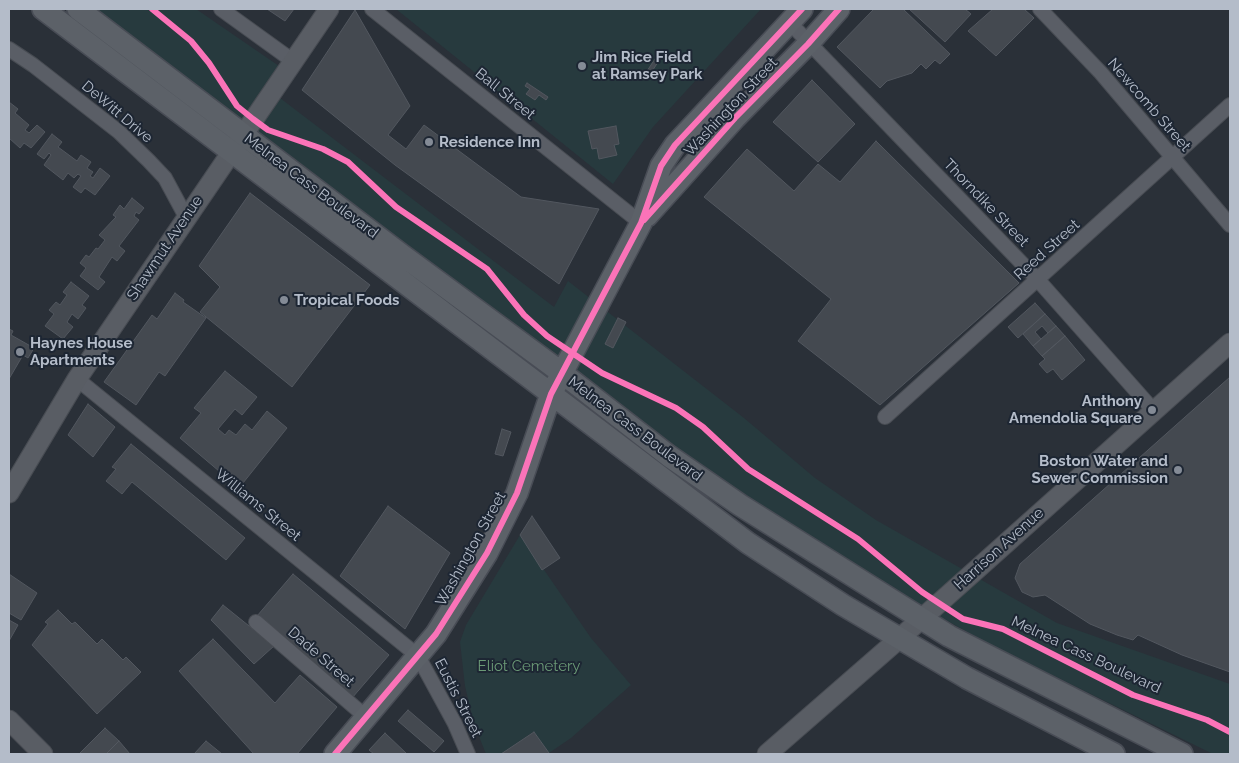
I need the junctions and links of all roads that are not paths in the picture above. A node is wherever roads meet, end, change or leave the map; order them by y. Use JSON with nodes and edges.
{"nodes":[{"id":1,"x":42,"y":9,"type":"edge"},
{"id":2,"x":78,"y":9,"type":"edge"},
{"id":3,"x":221,"y":9,"type":"edge"},
{"id":4,"x":329,"y":9,"type":"edge"},
{"id":5,"x":372,"y":9,"type":"edge"},
{"id":6,"x":839,"y":9,"type":"edge"},
{"id":7,"x":1040,"y":9,"type":"edge"},
{"id":8,"x":795,"y":16,"type":"edge"},
{"id":9,"x":808,"y":44,"type":"junction"},
{"id":10,"x":9,"y":49,"type":"edge"},
{"id":11,"x":293,"y":61,"type":"junction"},
{"id":12,"x":1230,"y":105,"type":"edge"},
{"id":13,"x":243,"y":134,"type":"junction"},
{"id":14,"x":230,"y":151,"type":"junction"},
{"id":15,"x":1173,"y":157,"type":"junction"},
{"id":16,"x":186,"y":217,"type":"junction"},
{"id":17,"x":641,"y":223,"type":"junction"},
{"id":18,"x":1230,"y":225,"type":"edge"},
{"id":19,"x":1038,"y":280,"type":"junction"},
{"id":20,"x":1230,"y":343,"type":"edge"},
{"id":21,"x":562,"y":373,"type":"junction"},
{"id":22,"x":77,"y":379,"type":"junction"},
{"id":23,"x":551,"y":394,"type":"junction"},
{"id":24,"x":1154,"y":411,"type":"junction"},
{"id":25,"x":885,"y":417,"type":"dead end"},
{"id":26,"x":9,"y":493,"type":"edge"},
{"id":27,"x":922,"y":619,"type":"junction"},
{"id":28,"x":256,"y":622,"type":"dead end"},
{"id":29,"x":900,"y":638,"type":"junction"},
{"id":30,"x":418,"y":656,"type":"junction"},
{"id":31,"x":366,"y":717,"type":"junction"},
{"id":32,"x":9,"y":720,"type":"edge"},
{"id":33,"x":43,"y":754,"type":"edge"},
{"id":34,"x":335,"y":754,"type":"edge"},
{"id":35,"x":468,"y":754,"type":"edge"},
{"id":36,"x":767,"y":754,"type":"edge"},
{"id":37,"x":1114,"y":754,"type":"edge"},
{"id":38,"x":1182,"y":754,"type":"edge"}],
"edges":[{"from":1,"to":14,"type":"main road","name":"Melnea Cass Boulevard"},
{"from":2,"to":13,"type":"main road","name":"Melnea Cass Boulevard"},
{"from":3,"to":11,"type":"street"},
{"from":4,"to":11,"type":"main road","name":"Shawmut Avenue"},
{"from":5,"to":17,"type":"street","name":"Ball Street"},
{"from":6,"to":9,"type":"main road","name":"Washington Street"},
{"from":7,"to":15,"type":"street","name":"Newcomb Street"},
{"from":8,"to":9,"type":"street","name":"Thorndike Street"},
{"from":8,"to":17,"type":"main road","name":"Washington Street"},
{"from":9,"to":17,"type":"main road","name":"Washington Street"},
{"from":9,"to":19,"type":"street","name":"Thorndike Street"},
{"from":10,"to":16,"type":"street","name":"DeWitt Drive"},
{"from":11,"to":13,"type":"main road","name":"Shawmut Avenue"},
{"from":12,"to":15,"type":"street","name":"Reed Street"},
{"from":13,"to":14,"type":"main road","name":"Shawmut Avenue"},
{"from":13,"to":21,"type":"main road","name":"Melnea Cass Boulevard"},
{"from":14,"to":16,"type":"main road","name":"Shawmut Avenue"},
{"from":14,"to":23,"type":"main road","name":"Melnea Cass Boulevard"},
{"from":15,"to":18,"type":"street","name":"Newcomb Street"},
{"from":15,"to":19,"type":"street","name":"Reed Street"},
{"from":16,"to":22,"type":"main road","name":"Shawmut Avenue"},
{"from":17,"to":21,"type":"main road","name":"Washington Street"},
{"from":19,"to":24,"type":"street","name":"Thorndike Street"},
{"from":19,"to":25,"type":"street","name":"Reed Street"},
{"from":20,"to":24,"type":"main road","name":"Harrison Avenue"},
{"from":21,"to":23,"type":"main road","name":"Washington Street"},
{"from":21,"to":27,"type":"main road","name":"Melnea Cass Boulevard"},
{"from":22,"to":26,"type":"main road","name":"Shawmut Avenue"},
{"from":22,"to":30,"type":"street","name":"Williams Street"},
{"from":23,"to":29,"type":"main road","name":"Melnea Cass Boulevard"},
{"from":23,"to":30,"type":"main road","name":"Washington Street"},
{"from":24,"to":27,"type":"main road","name":"Harrison Avenue"},
{"from":27,"to":29,"type":"main road","name":"Harrison Avenue"},
{"from":27,"to":38,"type":"main road","name":"Melnea Cass Boulevard"},
{"from":28,"to":31,"type":"street","name":"Dade Street"},
{"from":29,"to":36,"type":"main road","name":"Harrison Avenue"},
{"from":29,"to":37,"type":"main road","name":"Melnea Cass Boulevard"},
{"from":30,"to":31,"type":"main road","name":"Washington Street"},
{"from":30,"to":35,"type":"street","name":"Eustis Street"},
{"from":31,"to":34,"type":"main road","name":"Washington Street"},
{"from":32,"to":33,"type":"main road"}]}
